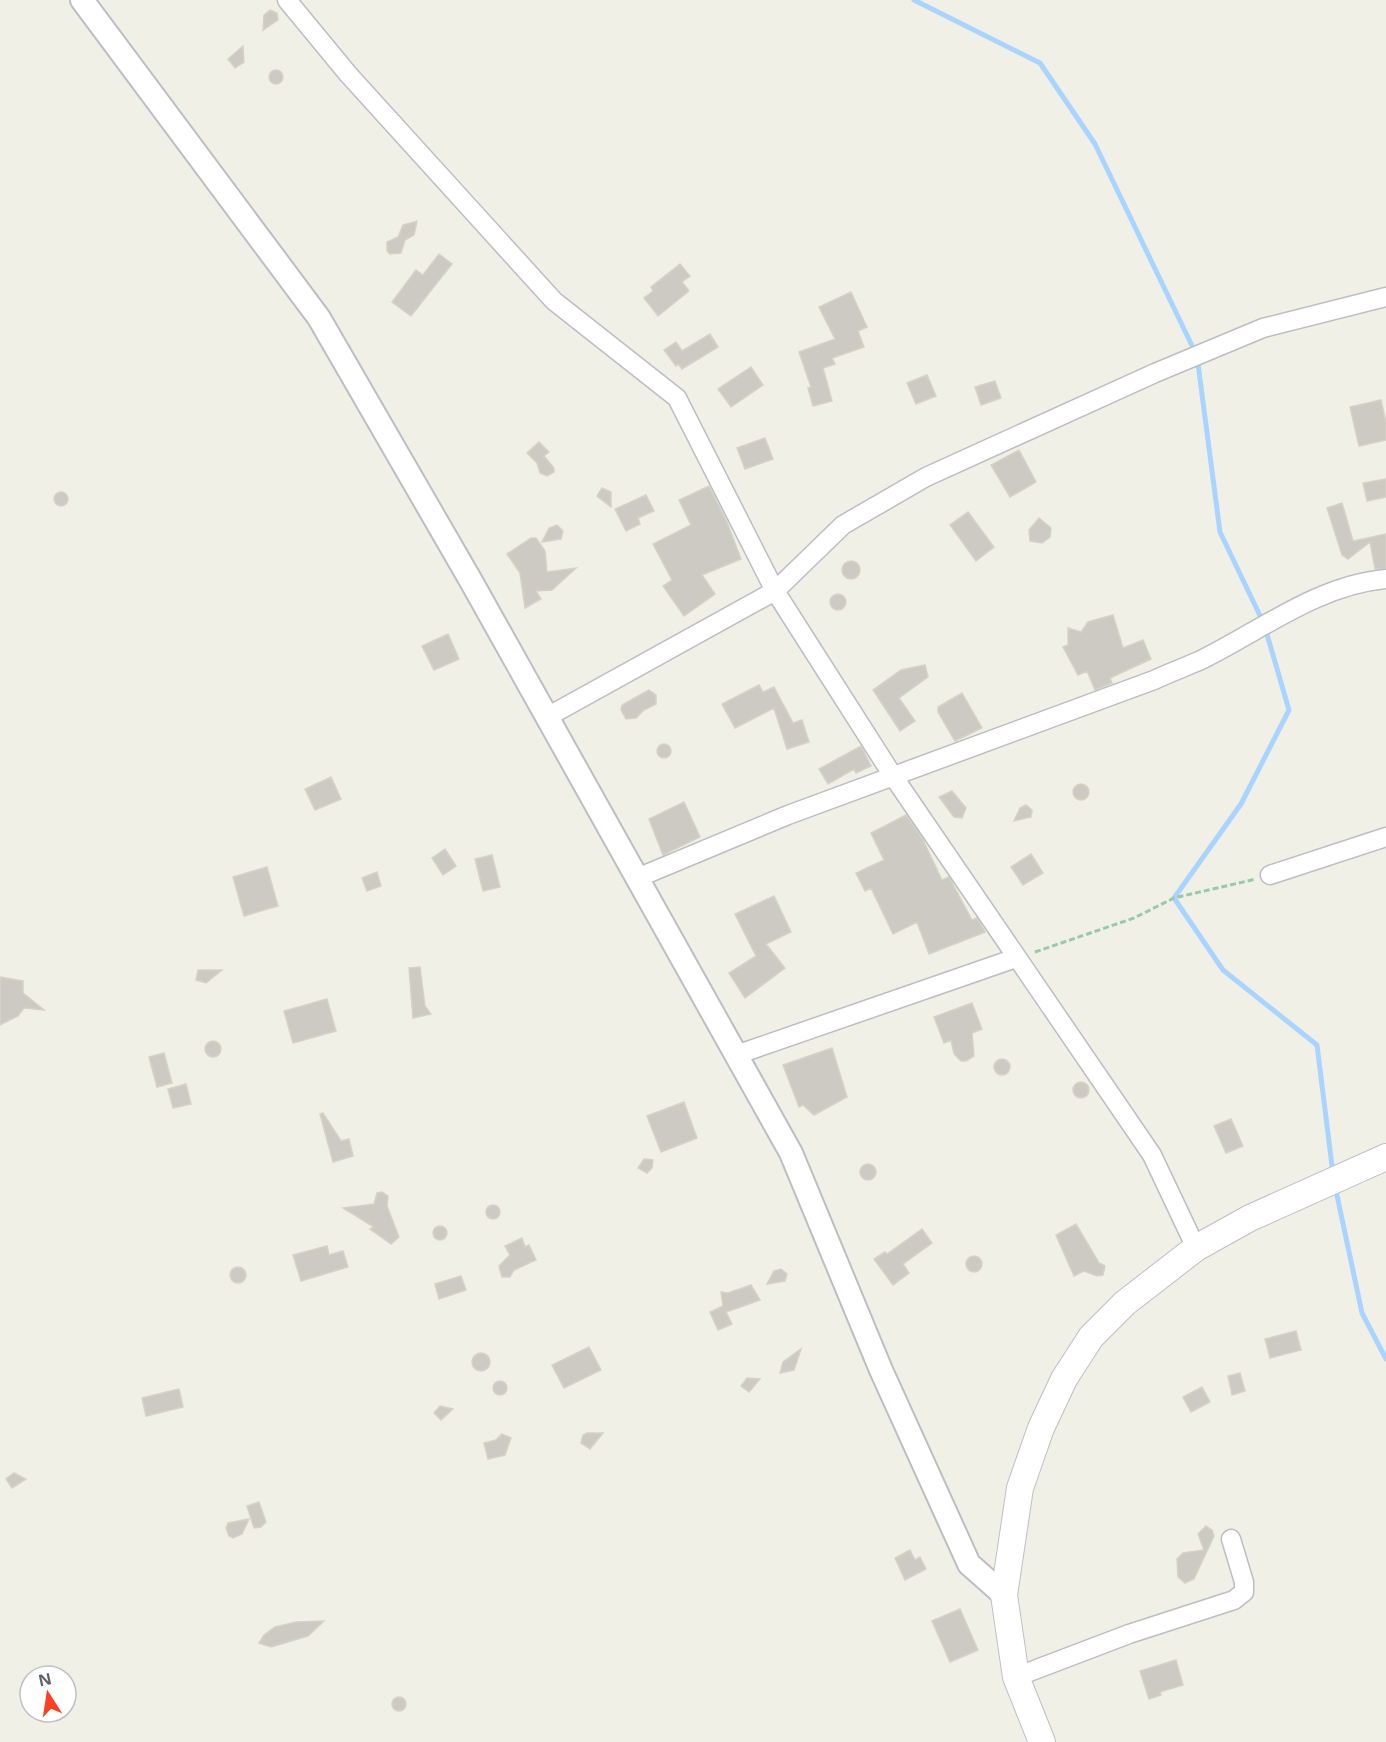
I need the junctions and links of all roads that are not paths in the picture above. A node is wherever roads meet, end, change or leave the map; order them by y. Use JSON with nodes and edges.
{"nodes":[{"id":1,"x":82,"y":0,"type":"edge"},
{"id":2,"x":287,"y":0,"type":"edge"},
{"id":3,"x":1386,"y":297,"type":"edge"},
{"id":4,"x":1386,"y":579,"type":"edge"},
{"id":5,"x":775,"y":591,"type":"junction"},
{"id":6,"x":547,"y":717,"type":"junction"},
{"id":7,"x":893,"y":776,"type":"junction"},
{"id":8,"x":1386,"y":837,"type":"edge"},
{"id":9,"x":1270,"y":875,"type":"road end"},
{"id":10,"x":637,"y":878,"type":"junction"},
{"id":11,"x":1016,"y":958,"type":"junction"},
{"id":12,"x":736,"y":1055,"type":"junction"},
{"id":13,"x":1386,"y":1157,"type":"edge"},
{"id":14,"x":1196,"y":1248,"type":"junction"},
{"id":15,"x":1231,"y":1539,"type":"dead end"},
{"id":16,"x":1004,"y":1595,"type":"junction"},
{"id":17,"x":1016,"y":1677,"type":"junction"},
{"id":18,"x":1042,"y":1742,"type":"edge"}],
"edges":[{"from":1,"to":6,"type":"street"},
{"from":2,"to":5,"type":"street"},
{"from":3,"to":5,"type":"street"},
{"from":4,"to":7,"type":"street"},
{"from":5,"to":6,"type":"street"},
{"from":5,"to":7,"type":"street"},
{"from":6,"to":10,"type":"street"},
{"from":7,"to":10,"type":"street"},
{"from":7,"to":11,"type":"street"},
{"from":8,"to":9,"type":"street"},
{"from":10,"to":12,"type":"street"},
{"from":11,"to":12,"type":"street"},
{"from":11,"to":14,"type":"street"},
{"from":12,"to":16,"type":"street"},
{"from":13,"to":14,"type":"main road"},
{"from":14,"to":16,"type":"main road"},
{"from":15,"to":17,"type":"street"},
{"from":16,"to":17,"type":"main road"},
{"from":17,"to":18,"type":"main road"}]}
